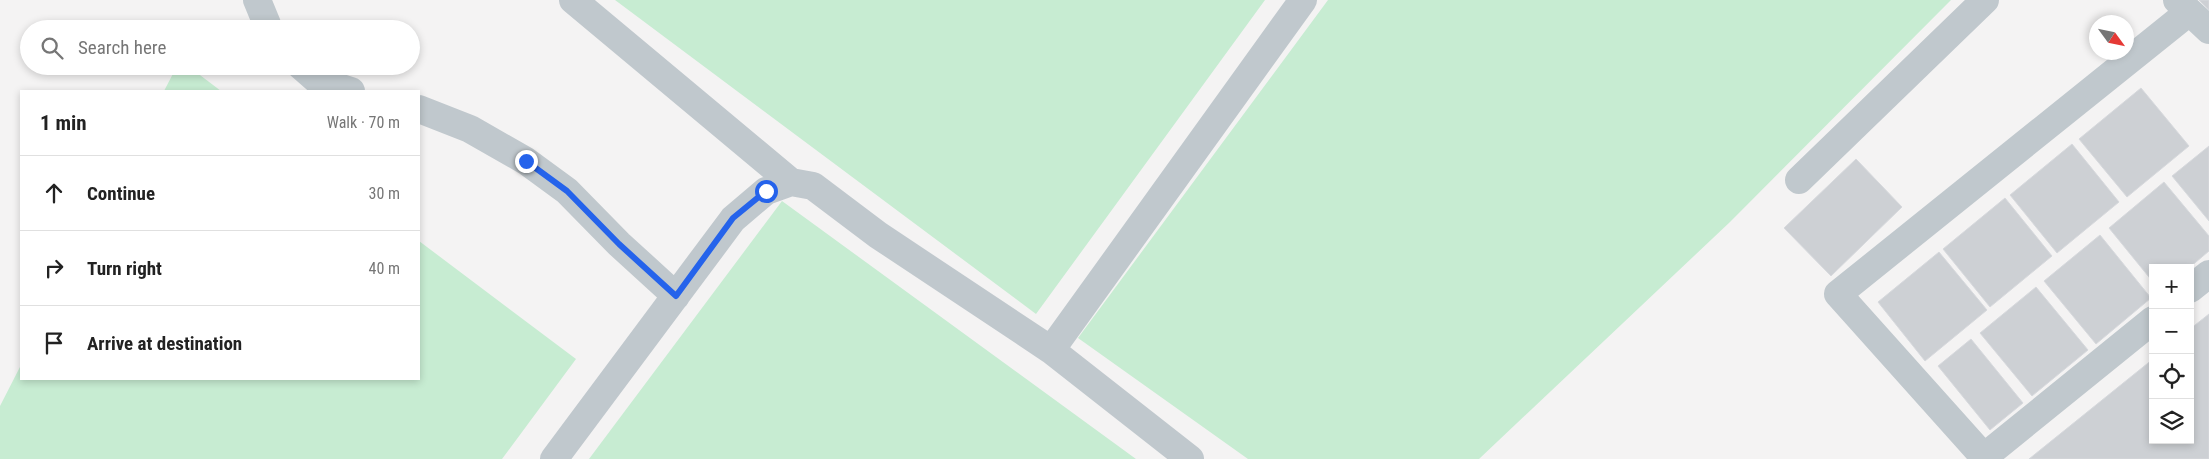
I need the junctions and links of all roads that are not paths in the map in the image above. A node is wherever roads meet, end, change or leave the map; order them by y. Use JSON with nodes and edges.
{"nodes":[{"id":1,"x":257,"y":0,"type":"edge"},
{"id":2,"x":573,"y":0,"type":"edge"},
{"id":3,"x":1303,"y":0,"type":"edge"},
{"id":4,"x":1984,"y":0,"type":"edge"},
{"id":5,"x":2183,"y":6,"type":"edge"},
{"id":6,"x":265,"y":20,"type":"edge"},
{"id":7,"x":2209,"y":30,"type":"edge"},
{"id":8,"x":311,"y":75,"type":"edge"},
{"id":9,"x":348,"y":90,"type":"edge"},
{"id":10,"x":420,"y":109,"type":"edge"},
{"id":11,"x":1799,"y":180,"type":"dead end"},
{"id":12,"x":791,"y":182,"type":"junction"},
{"id":13,"x":2209,"y":274,"type":"edge"},
{"id":14,"x":2194,"y":286,"type":"edge"},
{"id":15,"x":676,"y":296,"type":"junction"},
{"id":16,"x":2149,"y":323,"type":"edge"},
{"id":17,"x":1051,"y":350,"type":"junction"},
{"id":18,"x":554,"y":459,"type":"edge"},
{"id":19,"x":1190,"y":459,"type":"edge"}],
"edges":[{"from":1,"to":6,"type":"street"},
{"from":2,"to":12,"type":"street"},
{"from":3,"to":17,"type":"street"},
{"from":4,"to":11,"type":"street"},
{"from":5,"to":7,"type":"street"},
{"from":5,"to":16,"type":"street"},
{"from":8,"to":9,"type":"street"},
{"from":10,"to":15,"type":"street"},
{"from":12,"to":15,"type":"street"},
{"from":12,"to":17,"type":"street"},
{"from":13,"to":14,"type":"street"},
{"from":15,"to":18,"type":"street"},
{"from":17,"to":19,"type":"street"}]}
